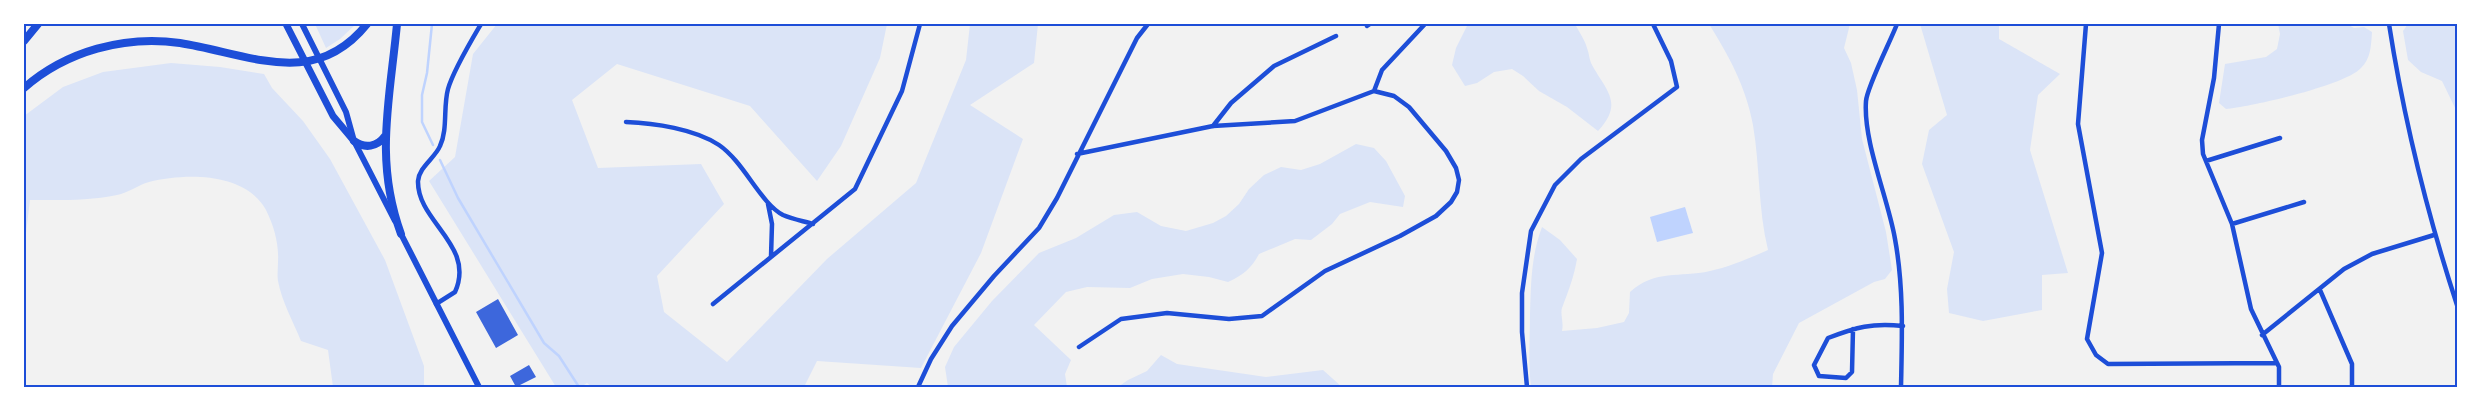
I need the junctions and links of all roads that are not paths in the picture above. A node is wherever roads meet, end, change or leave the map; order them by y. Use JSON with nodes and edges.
{"nodes":[{"id":1,"x":38,"y":24,"type":"edge"},
{"id":2,"x":286,"y":24,"type":"edge"},
{"id":3,"x":302,"y":24,"type":"edge"},
{"id":4,"x":367,"y":24,"type":"edge"},
{"id":5,"x":397,"y":24,"type":"edge"},
{"id":6,"x":480,"y":24,"type":"edge"},
{"id":7,"x":920,"y":24,"type":"edge"},
{"id":8,"x":1148,"y":24,"type":"edge"},
{"id":9,"x":1425,"y":24,"type":"edge"},
{"id":10,"x":1653,"y":24,"type":"edge"},
{"id":11,"x":1898,"y":24,"type":"edge"},
{"id":12,"x":2086,"y":24,"type":"edge"},
{"id":13,"x":2219,"y":24,"type":"edge"},
{"id":14,"x":2389,"y":24,"type":"edge"},
{"id":15,"x":1336,"y":36,"type":"dead end"},
{"id":16,"x":24,"y":41,"type":"edge"},
{"id":17,"x":24,"y":88,"type":"edge"},
{"id":18,"x":1374,"y":91,"type":"junction"},
{"id":19,"x":626,"y":122,"type":"dead end"},
{"id":20,"x":1213,"y":126,"type":"junction"},
{"id":21,"x":385,"y":136,"type":"junction"},
{"id":22,"x":2280,"y":138,"type":"dead end"},
{"id":23,"x":354,"y":141,"type":"junction"},
{"id":24,"x":1077,"y":154,"type":"junction"},
{"id":25,"x":2206,"y":161,"type":"junction"},
{"id":26,"x":2304,"y":202,"type":"dead end"},
{"id":27,"x":768,"y":203,"type":"junction"},
{"id":28,"x":813,"y":224,"type":"junction"},
{"id":29,"x":2232,"y":224,"type":"junction"},
{"id":30,"x":401,"y":234,"type":"junction"},
{"id":31,"x":2434,"y":235,"type":"junction"},
{"id":32,"x":771,"y":257,"type":"junction"},
{"id":33,"x":2320,"y":290,"type":"junction"},
{"id":34,"x":436,"y":304,"type":"junction"},
{"id":35,"x":713,"y":304,"type":"dead end"},
{"id":36,"x":2457,"y":305,"type":"edge"},
{"id":37,"x":1903,"y":326,"type":"junction"},
{"id":38,"x":1852,"y":328,"type":"junction"},
{"id":39,"x":2262,"y":335,"type":"junction"},
{"id":40,"x":1079,"y":348,"type":"dead end"},
{"id":41,"x":2277,"y":363,"type":"junction"},
{"id":42,"x":479,"y":387,"type":"edge"},
{"id":43,"x":918,"y":387,"type":"edge"},
{"id":44,"x":1527,"y":387,"type":"edge"},
{"id":45,"x":1901,"y":387,"type":"edge"},
{"id":46,"x":2279,"y":387,"type":"edge"},
{"id":47,"x":2352,"y":387,"type":"edge"}],
"edges":[{"from":1,"to":16,"type":"highway"},
{"from":2,"to":23,"type":"main road"},
{"from":3,"to":23,"type":"main road"},
{"from":4,"to":17,"type":"highway"},
{"from":5,"to":21,"type":"highway"},
{"from":6,"to":34,"type":"street"},
{"from":7,"to":28,"type":"street"},
{"from":8,"to":24,"type":"street"},
{"from":9,"to":18,"type":"street"},
{"from":10,"to":44,"type":"street"},
{"from":11,"to":37,"type":"street"},
{"from":12,"to":41,"type":"street"},
{"from":13,"to":25,"type":"street"},
{"from":14,"to":31,"type":"street"},
{"from":15,"to":20,"type":"street"},
{"from":18,"to":20,"type":"street"},
{"from":18,"to":40,"type":"street"},
{"from":19,"to":27,"type":"street"},
{"from":20,"to":24,"type":"street"},
{"from":21,"to":23,"type":"highway"},
{"from":21,"to":30,"type":"highway"},
{"from":22,"to":25,"type":"street"},
{"from":23,"to":30,"type":"main road"},
{"from":24,"to":43,"type":"street"},
{"from":25,"to":29,"type":"street"},
{"from":26,"to":29,"type":"street"},
{"from":27,"to":28,"type":"street"},
{"from":27,"to":32,"type":"street"},
{"from":28,"to":32,"type":"street"},
{"from":29,"to":39,"type":"street"},
{"from":30,"to":34,"type":"main road"},
{"from":31,"to":33,"type":"street"},
{"from":31,"to":36,"type":"street"},
{"from":32,"to":35,"type":"street"},
{"from":33,"to":39,"type":"street"},
{"from":33,"to":47,"type":"street"},
{"from":34,"to":42,"type":"main road"},
{"from":37,"to":38,"type":"street"},
{"from":37,"to":45,"type":"street"},
{"from":38,"to":38,"type":"street"},
{"from":39,"to":41,"type":"street"},
{"from":41,"to":46,"type":"street"}]}
